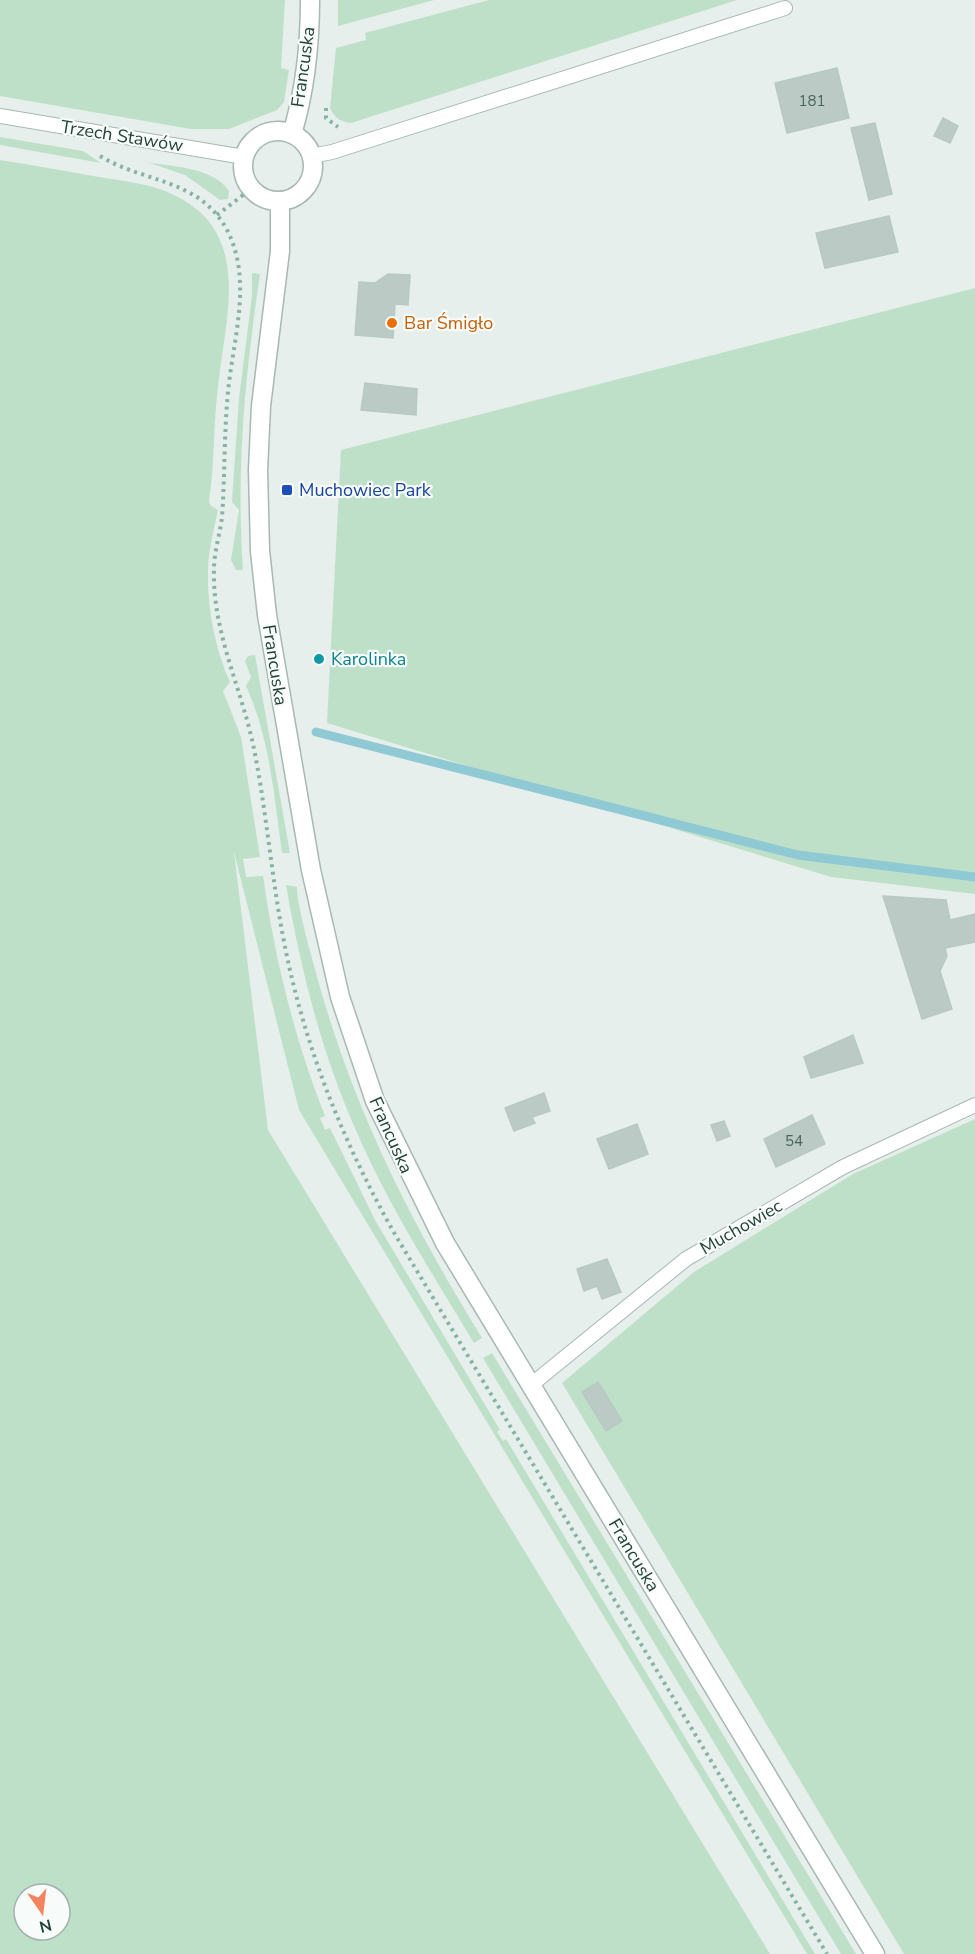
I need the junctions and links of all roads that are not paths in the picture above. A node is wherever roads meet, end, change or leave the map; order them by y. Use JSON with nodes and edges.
{"nodes":[{"id":1,"x":310,"y":0,"type":"edge"},
{"id":2,"x":785,"y":8,"type":"dead end"},
{"id":3,"x":0,"y":116,"type":"edge"},
{"id":4,"x":291,"y":134,"type":"junction"},
{"id":5,"x":311,"y":156,"type":"junction"},
{"id":6,"x":244,"y":157,"type":"junction"},
{"id":7,"x":280,"y":201,"type":"junction"},
{"id":8,"x":975,"y":1105,"type":"edge"},
{"id":9,"x":531,"y":1385,"type":"junction"},
{"id":10,"x":875,"y":1954,"type":"edge"}],
"edges":[{"from":1,"to":4,"type":"street","name":"Francuska"},
{"from":2,"to":5,"type":"lane"},
{"from":3,"to":6,"type":"lane","name":"Trzech Stawów"},
{"from":4,"to":5,"type":"street"},
{"from":4,"to":6,"type":"street"},
{"from":5,"to":7,"type":"street"},
{"from":6,"to":7,"type":"street"},
{"from":7,"to":9,"type":"street","name":"Francuska"},
{"from":8,"to":9,"type":"lane","name":"Muchowiec"},
{"from":9,"to":10,"type":"street","name":"Francuska"}]}
